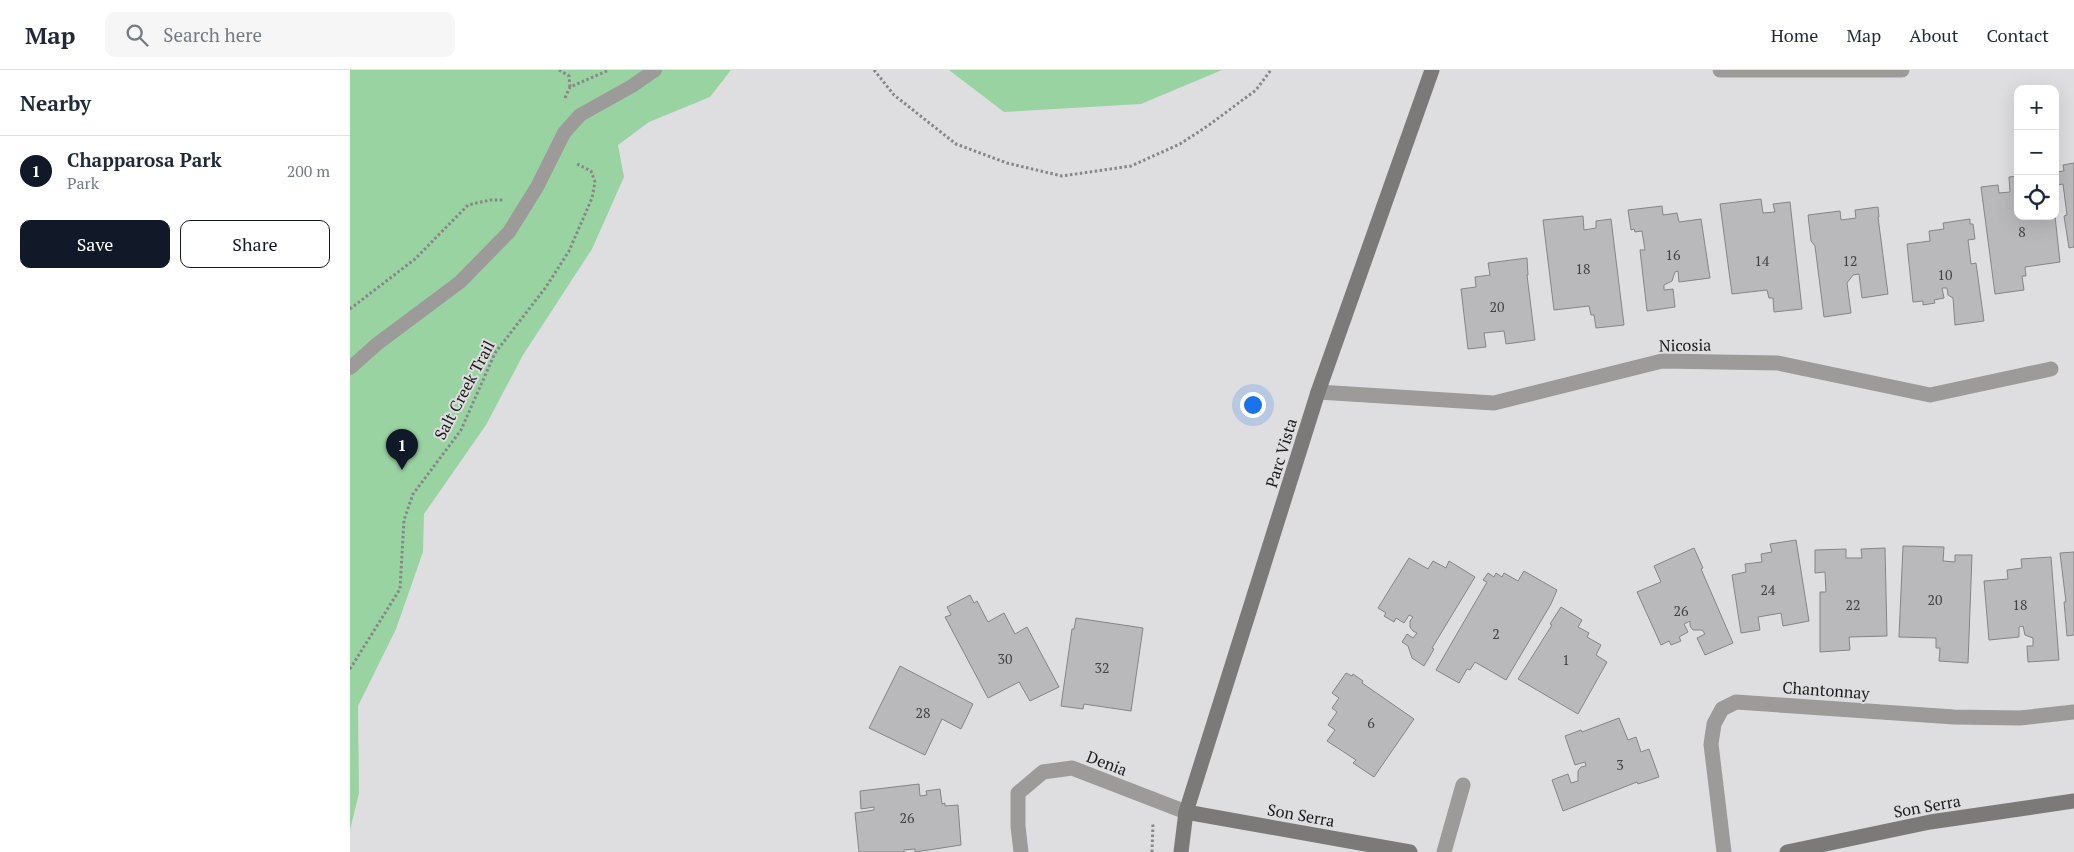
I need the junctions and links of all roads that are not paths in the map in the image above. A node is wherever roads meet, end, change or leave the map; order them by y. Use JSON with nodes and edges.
{"nodes":[{"id":1,"x":655,"y":70,"type":"edge"},
{"id":2,"x":1432,"y":70,"type":"edge"},
{"id":3,"x":1720,"y":70,"type":"edge"},
{"id":4,"x":1902,"y":70,"type":"edge"},
{"id":5,"x":350,"y":368,"type":"edge"},
{"id":6,"x":2051,"y":369,"type":"dead end"},
{"id":7,"x":1318,"y":392,"type":"junction"},
{"id":8,"x":2074,"y":712,"type":"edge"},
{"id":9,"x":1463,"y":785,"type":"dead end"},
{"id":10,"x":2074,"y":801,"type":"edge"},
{"id":11,"x":1186,"y":812,"type":"junction"},
{"id":12,"x":1021,"y":852,"type":"edge"},
{"id":13,"x":1181,"y":852,"type":"edge"},
{"id":14,"x":1410,"y":852,"type":"edge"},
{"id":15,"x":1444,"y":852,"type":"edge"},
{"id":16,"x":1724,"y":852,"type":"edge"},
{"id":17,"x":1787,"y":852,"type":"edge"}],
"edges":[{"from":1,"to":5,"type":"lane"},
{"from":2,"to":7,"type":"street","name":"Parc Vista"},
{"from":3,"to":4,"type":"street"},
{"from":6,"to":7,"type":"street","name":"Nicosia"},
{"from":7,"to":11,"type":"street","name":"Parc Vista"},
{"from":8,"to":16,"type":"street","name":"Chantonnay"},
{"from":9,"to":15,"type":"street"},
{"from":10,"to":17,"type":"street","name":"Son Serra"},
{"from":11,"to":12,"type":"street","name":"Denia"},
{"from":11,"to":13,"type":"street","name":"Parc Vista"},
{"from":11,"to":14,"type":"street","name":"Son Serra"}]}
